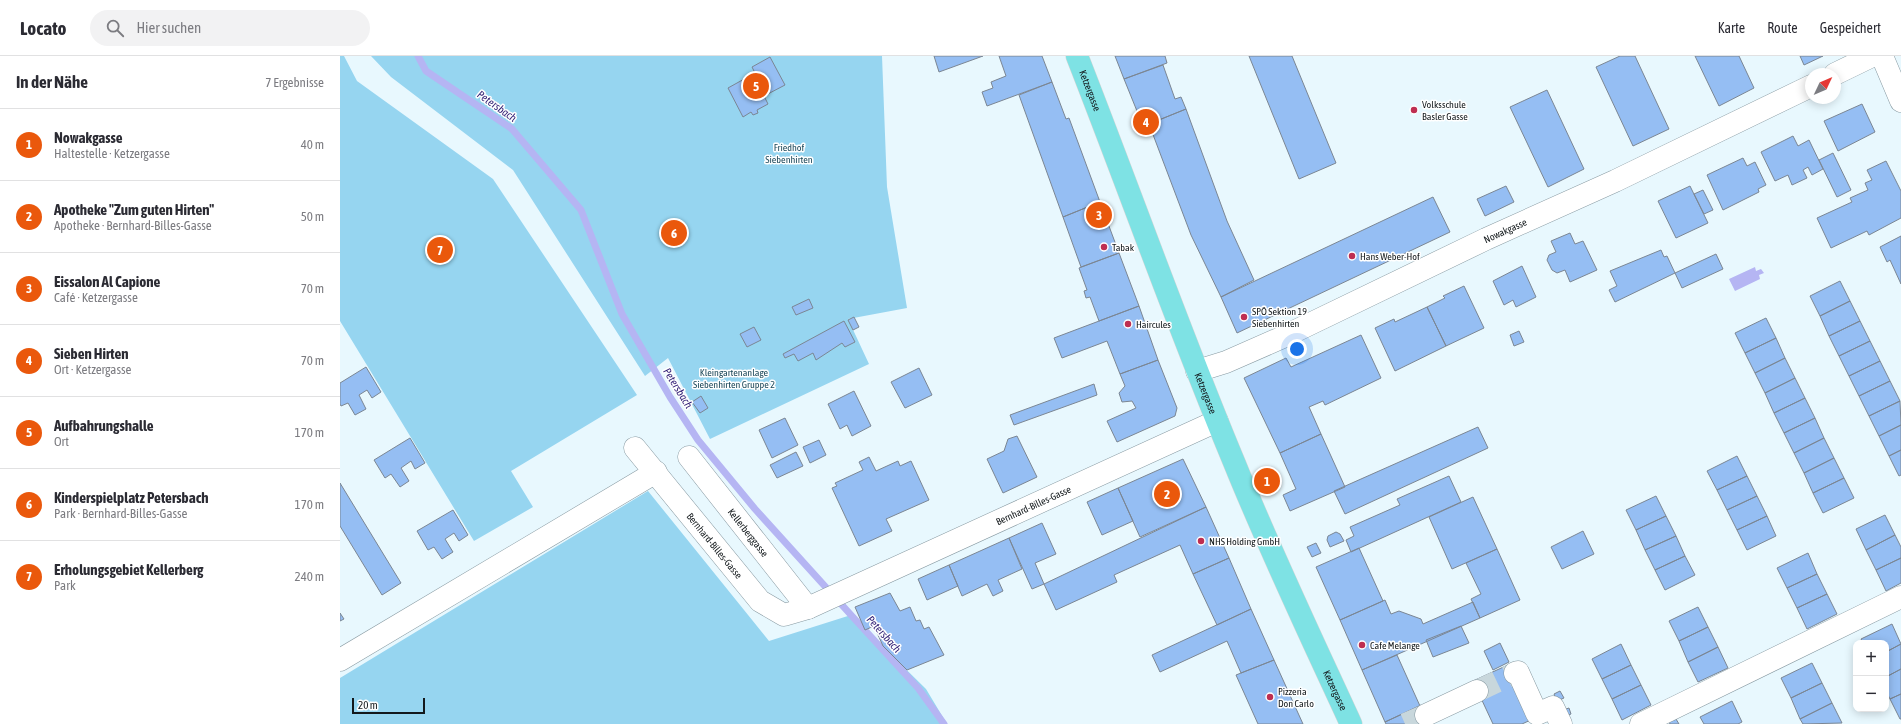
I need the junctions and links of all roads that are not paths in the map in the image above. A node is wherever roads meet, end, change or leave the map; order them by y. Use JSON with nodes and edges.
{"nodes":[{"id":1,"x":1077,"y":56,"type":"edge"},
{"id":2,"x":1872,"y":56,"type":"edge"},
{"id":3,"x":1882,"y":56,"type":"edge"},
{"id":4,"x":1841,"y":71,"type":"edge"},
{"id":5,"x":1805,"y":89,"type":"edge"},
{"id":6,"x":1901,"y":101,"type":"edge"},
{"id":7,"x":1197,"y":371,"type":"junction"},
{"id":8,"x":1217,"y":421,"type":"junction"},
{"id":9,"x":635,"y":448,"type":"dead end"},
{"id":10,"x":689,"y":457,"type":"dead end"},
{"id":11,"x":656,"y":472,"type":"junction"},
{"id":12,"x":1901,"y":597,"type":"edge"},
{"id":13,"x":808,"y":608,"type":"junction"},
{"id":14,"x":340,"y":660,"type":"edge"},
{"id":15,"x":1515,"y":673,"type":"dead end"},
{"id":16,"x":1477,"y":691,"type":"tunnel mouth"},
{"id":17,"x":1426,"y":715,"type":"tunnel mouth"},
{"id":18,"x":1351,"y":724,"type":"edge"},
{"id":19,"x":1561,"y":724,"type":"edge"},
{"id":20,"x":1641,"y":724,"type":"edge"}],
"edges":[{"from":1,"to":7,"type":"main road","name":"Ketzergasse"},
{"from":2,"to":4,"type":"street"},
{"from":3,"to":6,"type":"street"},
{"from":5,"to":7,"type":"street","name":"Nowakgasse"},
{"from":7,"to":8,"type":"main road","name":"Ketzergasse"},
{"from":8,"to":13,"type":"street","name":"Bernhard-Billes-Gasse"},
{"from":8,"to":18,"type":"main road","name":"Ketzergasse"},
{"from":9,"to":11,"type":"street","name":"Bernhard-Billes-Gasse"},
{"from":10,"to":13,"type":"street","name":"Kellerberggasse"},
{"from":11,"to":13,"type":"street","name":"Bernhard-Billes-Gasse"},
{"from":11,"to":14,"type":"street"},
{"from":12,"to":20,"type":"street"},
{"from":15,"to":19,"type":"street"},
{"from":16,"to":17,"type":"street"}]}
